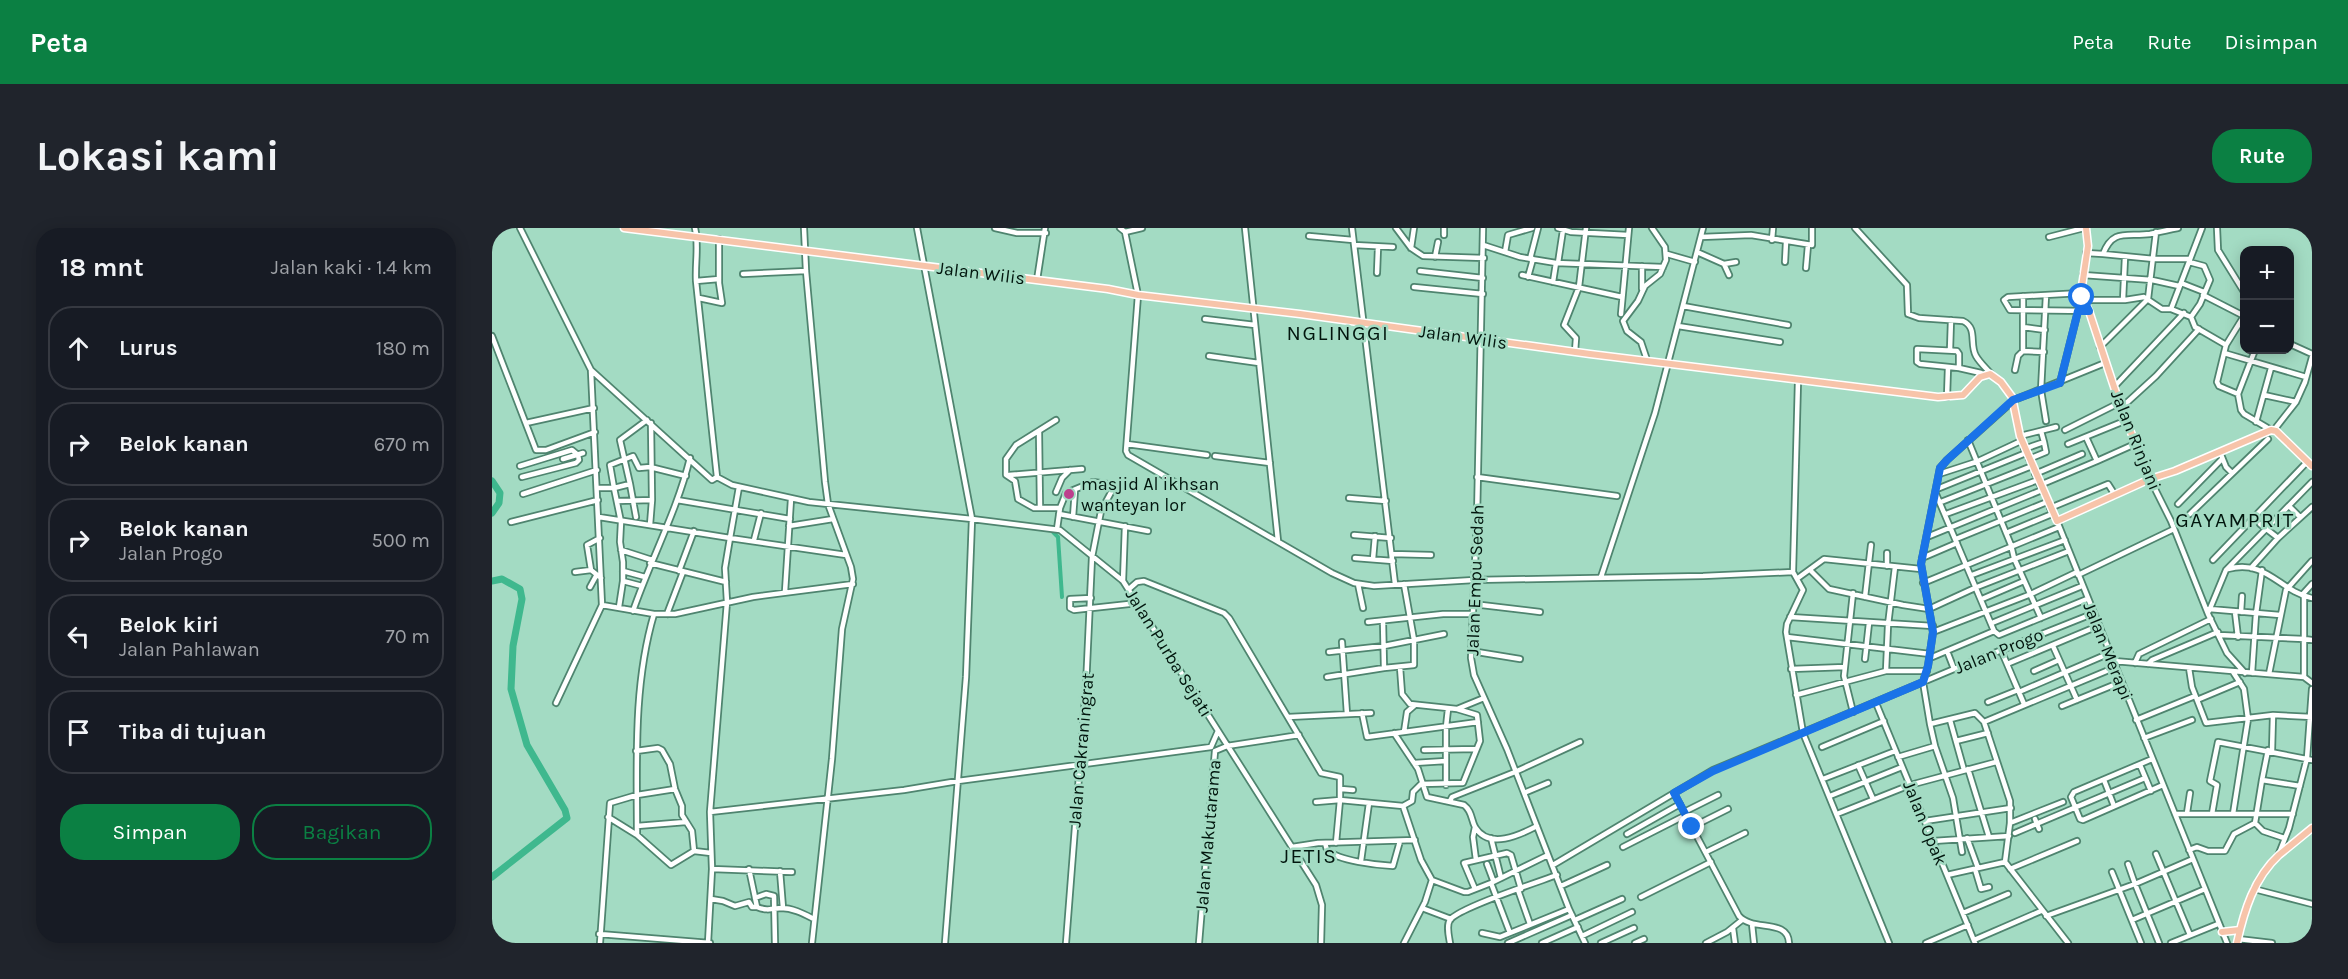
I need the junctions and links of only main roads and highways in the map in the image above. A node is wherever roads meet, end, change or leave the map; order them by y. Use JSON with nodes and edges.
{"nodes":[{"id":1,"x":624,"y":228,"type":"edge"},
{"id":2,"x":2087,"y":228,"type":"edge"},
{"id":3,"x":1947,"y":398,"type":"joint"},
{"id":4,"x":2310,"y":464,"type":"edge"},
{"id":5,"x":2150,"y":479,"type":"junction"},
{"id":6,"x":2312,"y":828,"type":"edge"},
{"id":7,"x":2240,"y":930,"type":"junction"},
{"id":8,"x":2222,"y":932,"type":"road end"},
{"id":9,"x":2237,"y":941,"type":"edge"}],
"edges":[{"from":1,"to":3,"type":"main road","name":"Jalan Wilis"},
{"from":2,"to":5,"type":"main road","name":"Jalan Rinjani"},
{"from":3,"to":5,"type":"main road","name":"Jalan Merapi"},
{"from":4,"to":5,"type":"main road"},
{"from":6,"to":7,"type":"main road"},
{"from":7,"to":8,"type":"main road"},
{"from":7,"to":9,"type":"main road"}]}
